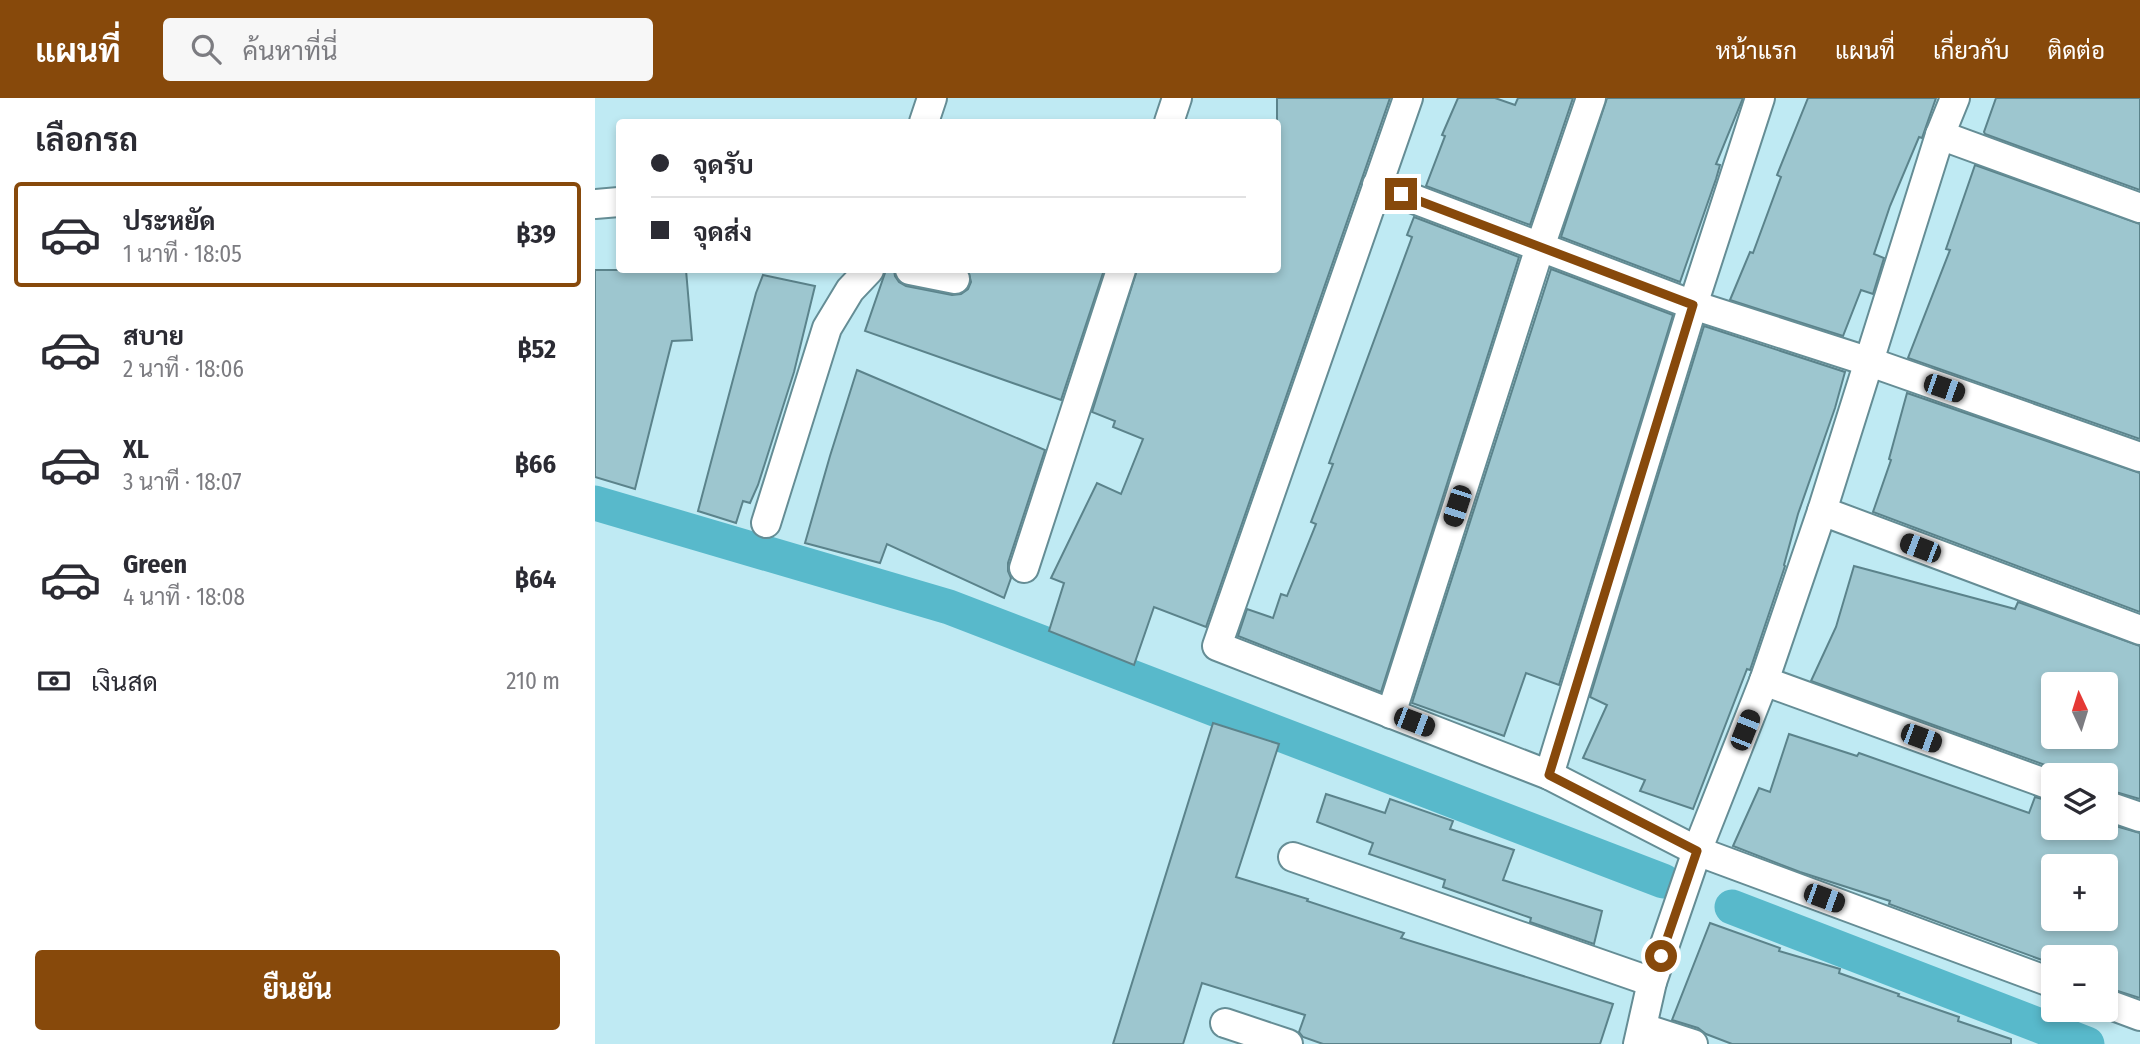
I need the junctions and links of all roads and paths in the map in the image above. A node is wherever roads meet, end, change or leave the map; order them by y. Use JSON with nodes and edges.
{"nodes":[{"id":1,"x":932,"y":98,"type":"edge"},
{"id":2,"x":1177,"y":98,"type":"edge"},
{"id":3,"x":1408,"y":98,"type":"edge"},
{"id":4,"x":1591,"y":98,"type":"edge"},
{"id":5,"x":1760,"y":98,"type":"edge"},
{"id":6,"x":1955,"y":98,"type":"edge"},
{"id":7,"x":925,"y":119,"type":"edge"},
{"id":8,"x":1170,"y":119,"type":"edge"},
{"id":9,"x":1940,"y":135,"type":"junction"},
{"id":10,"x":1377,"y":185,"type":"junction"},
{"id":11,"x":616,"y":202,"type":"edge"},
{"id":12,"x":595,"y":204,"type":"edge"},
{"id":13,"x":2140,"y":208,"type":"edge"},
{"id":14,"x":1540,"y":247,"type":"junction"},
{"id":15,"x":866,"y":273,"type":"edge"},
{"id":16,"x":925,"y":273,"type":"edge"},
{"id":17,"x":1120,"y":273,"type":"edge"},
{"id":18,"x":955,"y":279,"type":"dead end"},
{"id":19,"x":1693,"y":305,"type":"junction"},
{"id":20,"x":1870,"y":362,"type":"junction"},
{"id":21,"x":2140,"y":457,"type":"edge"},
{"id":22,"x":1822,"y":511,"type":"junction"},
{"id":23,"x":766,"y":523,"type":"dead end"},
{"id":24,"x":1024,"y":568,"type":"dead end"},
{"id":25,"x":2140,"y":630,"type":"edge"},
{"id":26,"x":1764,"y":681,"type":"junction"},
{"id":27,"x":1391,"y":714,"type":"junction"},
{"id":28,"x":1549,"y":775,"type":"junction"},
{"id":29,"x":2041,"y":782,"type":"edge"},
{"id":30,"x":2118,"y":809,"type":"edge"},
{"id":31,"x":2140,"y":817,"type":"edge"},
{"id":32,"x":1697,"y":851,"type":"junction"},
{"id":33,"x":1293,"y":857,"type":"dead end"},
{"id":34,"x":2041,"y":979,"type":"edge"},
{"id":35,"x":1653,"y":982,"type":"junction"},
{"id":36,"x":2118,"y":1008,"type":"edge"},
{"id":37,"x":2140,"y":1016,"type":"edge"},
{"id":38,"x":1225,"y":1023,"type":"dead end"},
{"id":39,"x":1640,"y":1036,"type":"edge"},
{"id":40,"x":1288,"y":1044,"type":"edge"},
{"id":41,"x":1693,"y":1044,"type":"edge"}],
"edges":[{"from":1,"to":7,"type":"street"},
{"from":2,"to":8,"type":"street"},
{"from":3,"to":10,"type":"street"},
{"from":4,"to":14,"type":"street"},
{"from":5,"to":19,"type":"street"},
{"from":6,"to":9,"type":"street"},
{"from":9,"to":13,"type":"street"},
{"from":9,"to":20,"type":"street"},
{"from":10,"to":14,"type":"street"},
{"from":10,"to":27,"type":"street"},
{"from":11,"to":12,"type":"street"},
{"from":14,"to":19,"type":"street"},
{"from":14,"to":27,"type":"street"},
{"from":15,"to":23,"type":"street"},
{"from":16,"to":18,"type":"street"},
{"from":17,"to":24,"type":"street"},
{"from":19,"to":20,"type":"street"},
{"from":19,"to":28,"type":"street"},
{"from":20,"to":21,"type":"street"},
{"from":20,"to":22,"type":"street"},
{"from":22,"to":25,"type":"street"},
{"from":22,"to":26,"type":"street"},
{"from":26,"to":29,"type":"street"},
{"from":26,"to":32,"type":"street"},
{"from":27,"to":28,"type":"street"},
{"from":28,"to":32,"type":"street"},
{"from":30,"to":31,"type":"street"},
{"from":32,"to":34,"type":"street"},
{"from":32,"to":35,"type":"street"},
{"from":33,"to":35,"type":"street"},
{"from":35,"to":39,"type":"street"},
{"from":36,"to":37,"type":"street"},
{"from":38,"to":40,"type":"street"},
{"from":39,"to":41,"type":"street"}]}
